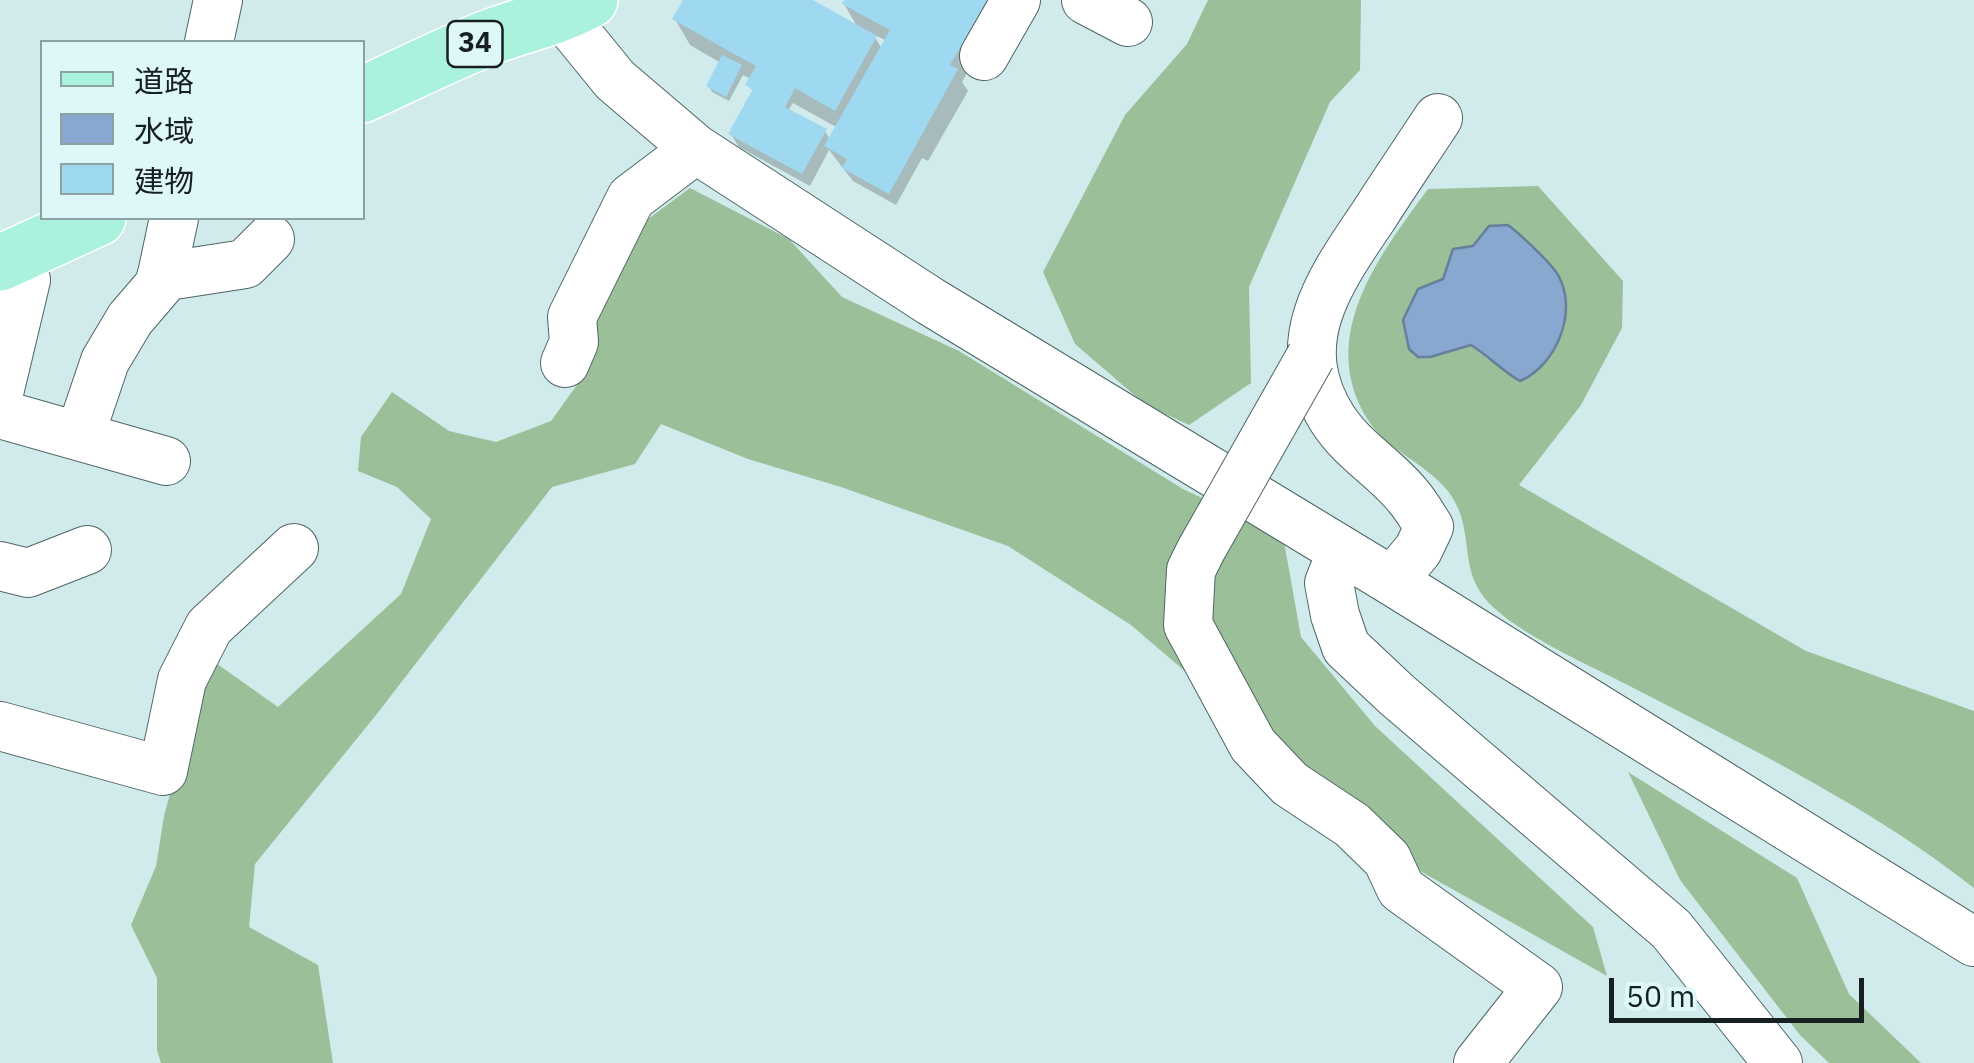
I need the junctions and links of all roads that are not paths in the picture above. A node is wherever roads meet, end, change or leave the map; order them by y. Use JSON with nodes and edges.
{"nodes":[{"id":1,"x":218,"y":0,"type":"edge"},
{"id":2,"x":1016,"y":0,"type":"edge"},
{"id":3,"x":1086,"y":0,"type":"edge"},
{"id":4,"x":576,"y":8,"type":"edge"},
{"id":5,"x":1128,"y":22,"type":"dead end"},
{"id":6,"x":209,"y":40,"type":"edge"},
{"id":7,"x":984,"y":56,"type":"dead end"},
{"id":8,"x":365,"y":94,"type":"edge"},
{"id":9,"x":1438,"y":118,"type":"dead end"},
{"id":10,"x":696,"y":149,"type":"junction"},
{"id":11,"x":94,"y":220,"type":"edge"},
{"id":12,"x":174,"y":220,"type":"edge"},
{"id":13,"x":270,"y":239,"type":"dead end"},
{"id":14,"x":9,"y":258,"type":"edge"},
{"id":15,"x":161,"y":278,"type":"junction"},
{"id":16,"x":1311,"y":356,"type":"junction"},
{"id":17,"x":565,"y":363,"type":"dead end"},
{"id":18,"x":0,"y":389,"type":"edge"},
{"id":19,"x":0,"y":414,"type":"edge"},
{"id":20,"x":80,"y":435,"type":"junction"},
{"id":21,"x":166,"y":461,"type":"dead end"},
{"id":22,"x":294,"y":548,"type":"dead end"},
{"id":23,"x":87,"y":550,"type":"dead end"},
{"id":24,"x":1342,"y":551,"type":"junction"},
{"id":25,"x":0,"y":566,"type":"edge"},
{"id":26,"x":1392,"y":581,"type":"junction"},
{"id":27,"x":0,"y":726,"type":"edge"},
{"id":28,"x":1974,"y":942,"type":"edge"},
{"id":29,"x":1478,"y":1063,"type":"edge"},
{"id":30,"x":1778,"y":1063,"type":"edge"}],
"edges":[{"from":1,"to":6,"type":"street"},
{"from":2,"to":7,"type":"street"},
{"from":3,"to":5,"type":"street"},
{"from":4,"to":8,"type":"main road","number":"34"},
{"from":4,"to":10,"type":"street"},
{"from":9,"to":16,"type":"street"},
{"from":10,"to":17,"type":"street"},
{"from":10,"to":24,"type":"street"},
{"from":11,"to":14,"type":"main road"},
{"from":12,"to":15,"type":"street"},
{"from":13,"to":15,"type":"street"},
{"from":14,"to":18,"type":"street"},
{"from":15,"to":20,"type":"street"},
{"from":16,"to":26,"type":"street"},
{"from":16,"to":29,"type":"street","bridge":true},
{"from":19,"to":20,"type":"street"},
{"from":20,"to":21,"type":"street"},
{"from":22,"to":27,"type":"street"},
{"from":23,"to":25,"type":"street"},
{"from":24,"to":26,"type":"street"},
{"from":24,"to":30,"type":"street"},
{"from":26,"to":28,"type":"street"}]}
